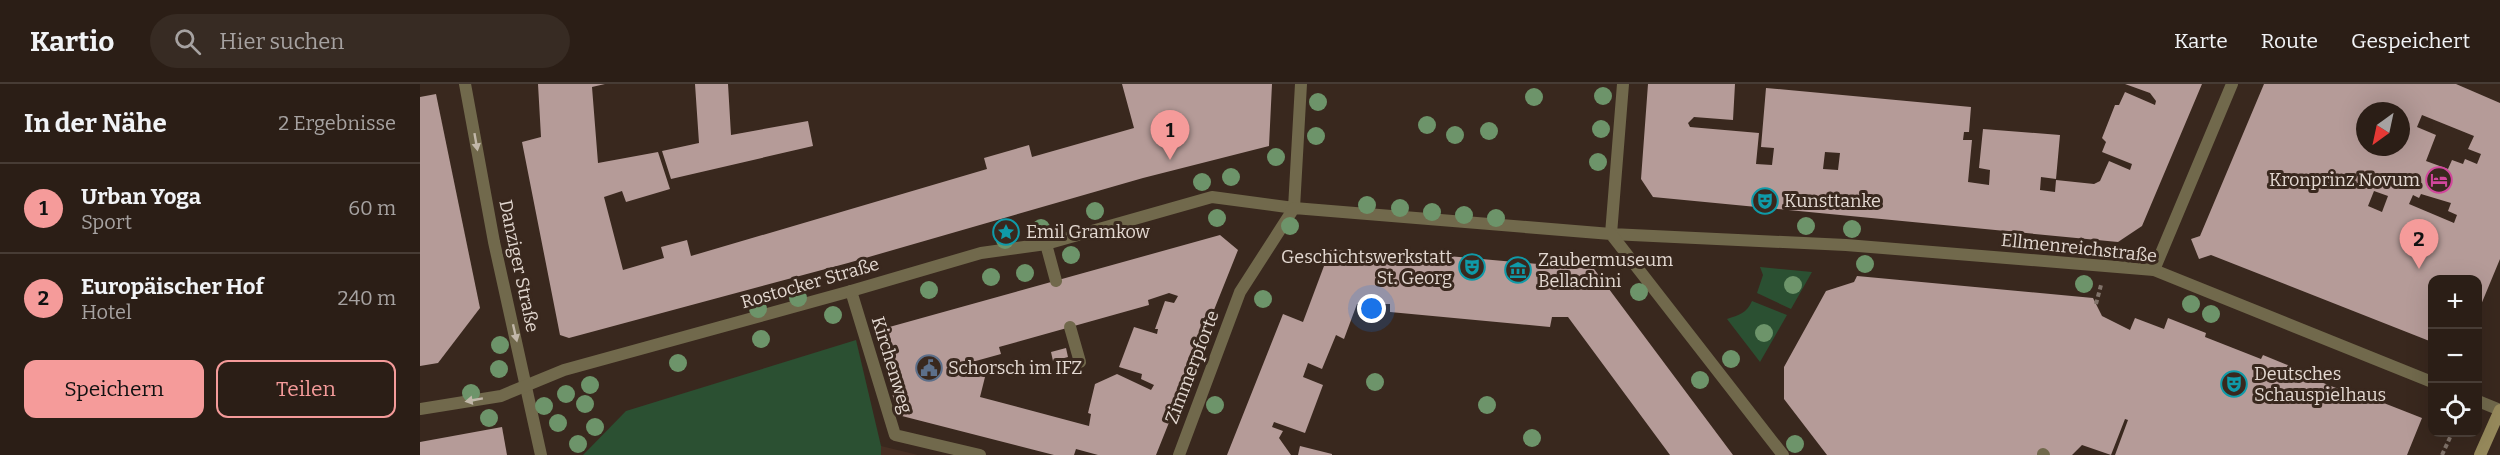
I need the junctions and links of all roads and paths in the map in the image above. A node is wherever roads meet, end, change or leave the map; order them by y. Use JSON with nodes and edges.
{"nodes":[{"id":1,"x":465,"y":84,"type":"edge"},
{"id":2,"x":1301,"y":84,"type":"edge"},
{"id":3,"x":1623,"y":84,"type":"edge"},
{"id":4,"x":2232,"y":84,"type":"edge"},
{"id":5,"x":1212,"y":197,"type":"joint"},
{"id":6,"x":1294,"y":208,"type":"junction"},
{"id":7,"x":1611,"y":234,"type":"junction"},
{"id":8,"x":1046,"y":244,"type":"junction"},
{"id":9,"x":2154,"y":270,"type":"junction"},
{"id":10,"x":1056,"y":281,"type":"dead end"},
{"id":11,"x":851,"y":291,"type":"junction"},
{"id":12,"x":1070,"y":327,"type":"dead end"},
{"id":13,"x":1080,"y":362,"type":"dead end"},
{"id":14,"x":2428,"y":380,"type":"edge"},
{"id":15,"x":527,"y":385,"type":"junction"},
{"id":16,"x":2482,"y":402,"type":"edge"},
{"id":17,"x":420,"y":409,"type":"edge"},
{"id":18,"x":2500,"y":410,"type":"edge"},
{"id":19,"x":2450,"y":437,"type":"edge"},
{"id":20,"x":542,"y":455,"type":"edge"},
{"id":21,"x":980,"y":455,"type":"edge"},
{"id":22,"x":1179,"y":455,"type":"edge"},
{"id":23,"x":1783,"y":455,"type":"edge"},
{"id":24,"x":2442,"y":455,"type":"edge"},
{"id":25,"x":2480,"y":455,"type":"edge"}],
"edges":[{"from":1,"to":15,"type":"street","name":"Danziger Straße","one_way":true},
{"from":2,"to":6,"type":"street"},
{"from":3,"to":7,"type":"street"},
{"from":4,"to":9,"type":"street"},
{"from":5,"to":6,"type":"street","name":"Ellmenreichstraße"},
{"from":5,"to":8,"type":"street","name":"Rostocker Straße"},
{"from":6,"to":7,"type":"street","name":"Ellmenreichstraße"},
{"from":6,"to":22,"type":"street","name":"Zimmerpforte"},
{"from":7,"to":9,"type":"street","name":"Ellmenreichstraße"},
{"from":7,"to":23,"type":"street"},
{"from":8,"to":10,"type":"street"},
{"from":8,"to":11,"type":"street","name":"Rostocker Straße"},
{"from":9,"to":14,"type":"street","name":"Ellmenreichstraße"},
{"from":11,"to":15,"type":"street","name":"Rostocker Straße"},
{"from":11,"to":21,"type":"street","name":"Kirchenweg"},
{"from":12,"to":13,"type":"street"},
{"from":15,"to":17,"type":"street","name":"Rostocker Straße","one_way":true},
{"from":15,"to":20,"type":"street","name":"Danziger Straße"},
{"from":16,"to":18,"type":"street"},
{"from":18,"to":25,"type":"street"},
{"from":19,"to":24,"type":"path"}]}
